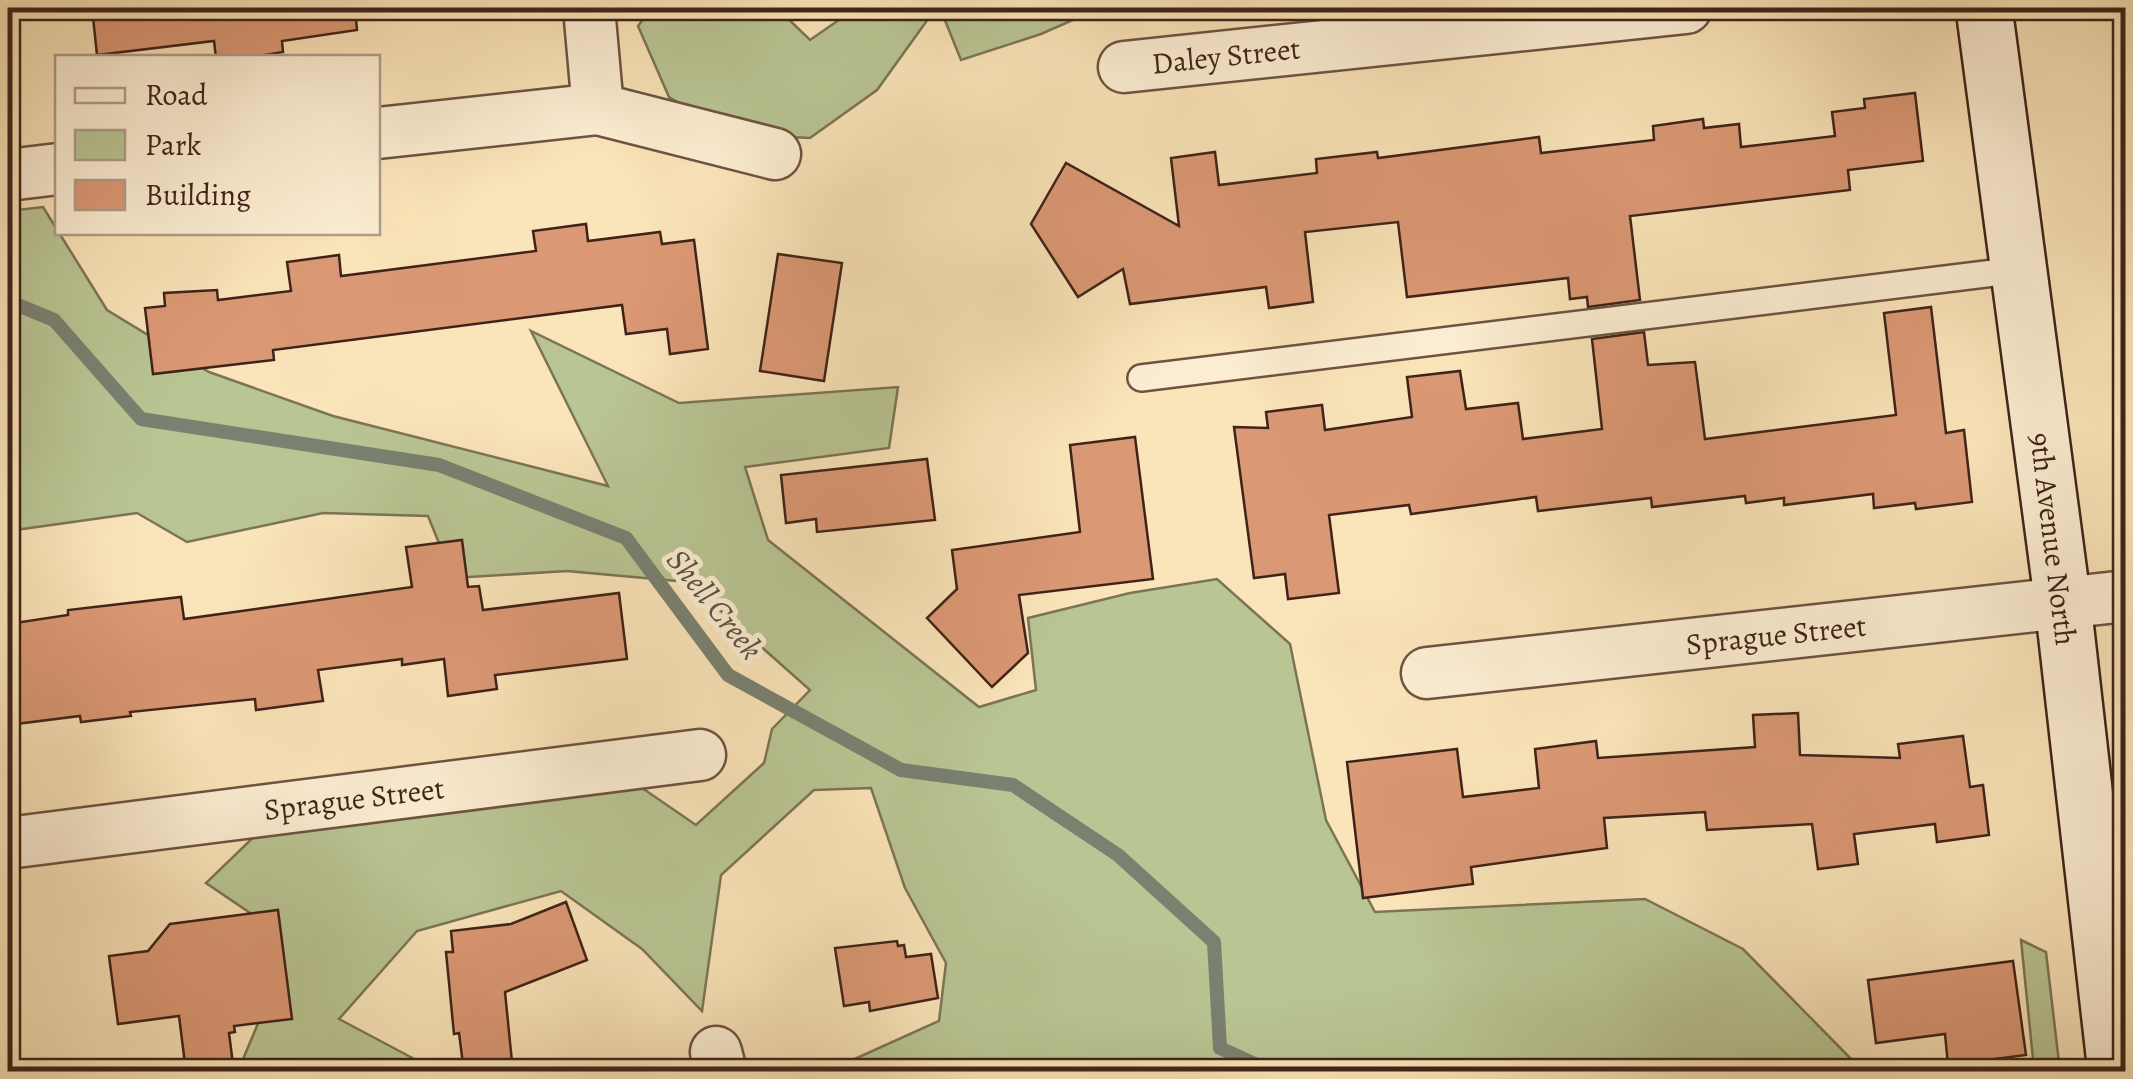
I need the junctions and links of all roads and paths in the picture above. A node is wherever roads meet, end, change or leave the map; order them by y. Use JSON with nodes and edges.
{"nodes":[{"id":1,"x":589,"y":8,"type":"edge"},
{"id":2,"x":1686,"y":8,"type":"edge"},
{"id":3,"x":1984,"y":8,"type":"edge"},
{"id":4,"x":1124,"y":67,"type":"dead end"},
{"id":5,"x":598,"y":109,"type":"junction"},
{"id":6,"x":380,"y":133,"type":"edge"},
{"id":7,"x":775,"y":154,"type":"dead end"},
{"id":8,"x":55,"y":169,"type":"edge"},
{"id":9,"x":8,"y":174,"type":"edge"},
{"id":10,"x":2018,"y":270,"type":"junction"},
{"id":11,"x":1142,"y":378,"type":"dead end"},
{"id":12,"x":2126,"y":596,"type":"edge"},
{"id":13,"x":2063,"y":604,"type":"junction"},
{"id":14,"x":1427,"y":673,"type":"dead end"},
{"id":15,"x":700,"y":755,"type":"dead end"},
{"id":16,"x":8,"y":844,"type":"edge"},
{"id":17,"x":2112,"y":909,"type":"edge"},
{"id":18,"x":2116,"y":1072,"type":"edge"}],
"edges":[{"from":1,"to":5,"type":"street"},
{"from":2,"to":4,"type":"street","name":"Daley Street"},
{"from":3,"to":10,"type":"street","name":"9th Avenue North"},
{"from":5,"to":6,"type":"street"},
{"from":5,"to":7,"type":"street"},
{"from":8,"to":9,"type":"street"},
{"from":10,"to":11,"type":"lane"},
{"from":10,"to":13,"type":"street","name":"9th Avenue North"},
{"from":12,"to":13,"type":"street","name":"Sprague Street"},
{"from":13,"to":14,"type":"street","name":"Sprague Street"},
{"from":13,"to":17,"type":"street","name":"9th Avenue North"},
{"from":15,"to":16,"type":"street","name":"Sprague Street"},
{"from":17,"to":18,"type":"street","name":"9th Avenue North"}]}
